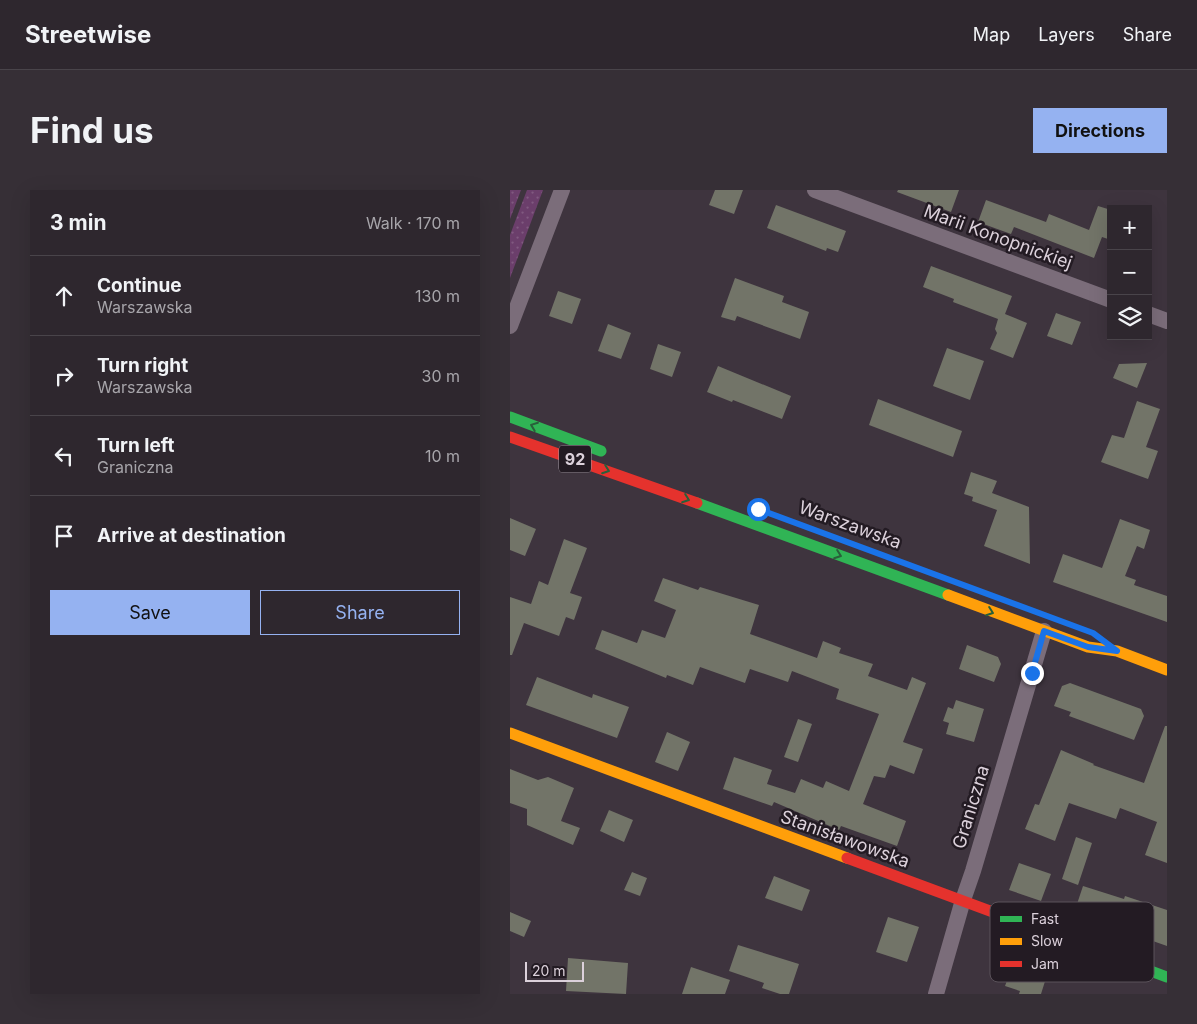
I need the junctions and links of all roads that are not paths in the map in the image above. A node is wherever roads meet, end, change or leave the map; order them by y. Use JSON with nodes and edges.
{"nodes":[{"id":1,"x":562,"y":190,"type":"edge"},
{"id":2,"x":815,"y":190,"type":"edge"},
{"id":3,"x":1107,"y":299,"type":"edge"},
{"id":4,"x":1152,"y":315,"type":"edge"},
{"id":5,"x":1167,"y":321,"type":"edge"},
{"id":6,"x":510,"y":326,"type":"edge"},
{"id":7,"x":510,"y":417,"type":"edge"},
{"id":8,"x":510,"y":437,"type":"edge"},
{"id":9,"x":613,"y":455,"type":"dead end"},
{"id":10,"x":1044,"y":631,"type":"junction"},
{"id":11,"x":1099,"y":637,"type":"dead end"},
{"id":12,"x":1117,"y":651,"type":"junction"},
{"id":13,"x":1167,"y":670,"type":"edge"},
{"id":14,"x":510,"y":733,"type":"edge"},
{"id":15,"x":962,"y":900,"type":"junction"},
{"id":16,"x":990,"y":911,"type":"edge"},
{"id":17,"x":1154,"y":972,"type":"edge"},
{"id":18,"x":1167,"y":977,"type":"edge"},
{"id":19,"x":936,"y":994,"type":"edge"}],
"edges":[{"from":1,"to":6,"type":"street"},
{"from":2,"to":3,"type":"street","name":"Marii Konopnickiej"},
{"from":4,"to":5,"type":"street"},
{"from":9,"to":7,"type":"main road","number":"92","one_way":true},
{"from":8,"to":10,"type":"main road","name":"Warszawska","number":"92","one_way":true},
{"from":10,"to":12,"type":"main road","name":"Warszawska","number":"92"},
{"from":10,"to":15,"type":"street","name":"Graniczna"},
{"from":11,"to":12,"type":"main road","name":"Warszawska","number":"92"},
{"from":12,"to":13,"type":"main road","name":"Warszawska","number":"92"},
{"from":14,"to":15,"type":"main road","name":"Stanisławowska"},
{"from":15,"to":16,"type":"main road","name":"Stanisławowska"},
{"from":15,"to":19,"type":"street","name":"Graniczna"},
{"from":17,"to":18,"type":"main road","name":"Stanisławowska"}]}
